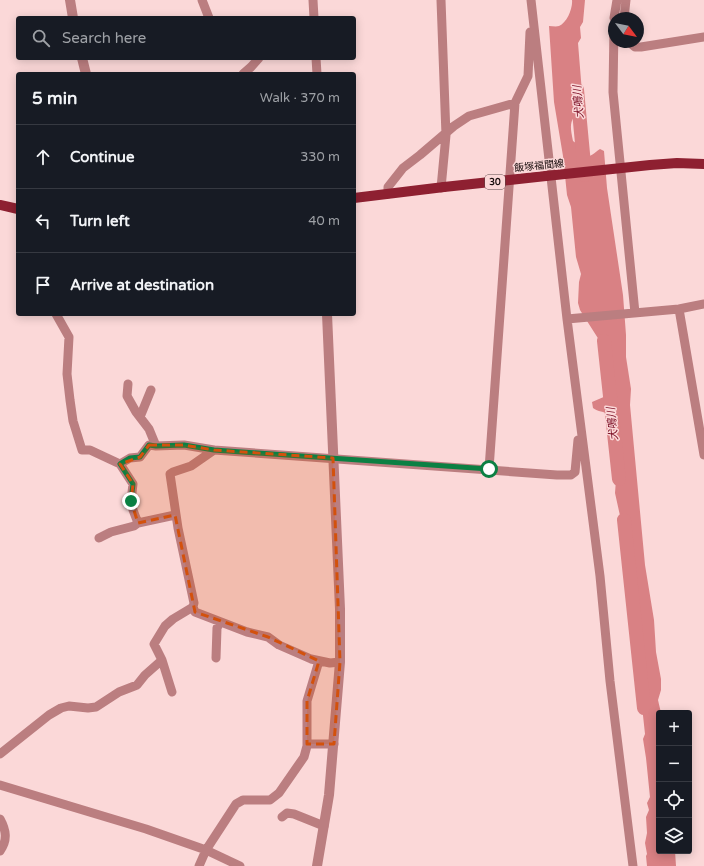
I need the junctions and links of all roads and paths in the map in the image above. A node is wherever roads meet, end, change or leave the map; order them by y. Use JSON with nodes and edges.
{"nodes":[{"id":1,"x":70,"y":0,"type":"edge"},
{"id":2,"x":202,"y":0,"type":"edge"},
{"id":3,"x":313,"y":0,"type":"edge"},
{"id":4,"x":441,"y":0,"type":"edge"},
{"id":5,"x":530,"y":0,"type":"edge"},
{"id":6,"x":617,"y":0,"type":"edge"},
{"id":7,"x":626,"y":0,"type":"edge"},
{"id":8,"x":531,"y":12,"type":"junction"},
{"id":9,"x":618,"y":12,"type":"edge"},
{"id":10,"x":621,"y":12,"type":"edge"},
{"id":11,"x":73,"y":16,"type":"edge"},
{"id":12,"x":208,"y":16,"type":"edge"},
{"id":13,"x":314,"y":16,"type":"edge"},
{"id":14,"x":704,"y":37,"type":"edge"},
{"id":15,"x":644,"y":47,"type":"edge"},
{"id":16,"x":614,"y":48,"type":"edge"},
{"id":17,"x":82,"y":60,"type":"edge"},
{"id":18,"x":257,"y":60,"type":"edge"},
{"id":19,"x":316,"y":60,"type":"edge"},
{"id":20,"x":86,"y":72,"type":"edge"},
{"id":21,"x":246,"y":72,"type":"edge"},
{"id":22,"x":317,"y":72,"type":"edge"},
{"id":23,"x":515,"y":103,"type":"junction"},
{"id":24,"x":446,"y":135,"type":"junction"},
{"id":25,"x":704,"y":164,"type":"edge"},
{"id":26,"x":619,"y":168,"type":"junction"},
{"id":27,"x":550,"y":175,"type":"junction"},
{"id":28,"x":442,"y":188,"type":"junction"},
{"id":29,"x":388,"y":194,"type":"junction"},
{"id":30,"x":356,"y":198,"type":"edge"},
{"id":31,"x":0,"y":205,"type":"edge"},
{"id":32,"x":16,"y":209,"type":"edge"},
{"id":33,"x":704,"y":304,"type":"edge"},
{"id":34,"x":679,"y":309,"type":"junction"},
{"id":35,"x":635,"y":313,"type":"junction"},
{"id":36,"x":57,"y":316,"type":"edge"},
{"id":37,"x":327,"y":316,"type":"edge"},
{"id":38,"x":567,"y":320,"type":"junction"},
{"id":39,"x":128,"y":384,"type":"dead end"},
{"id":40,"x":151,"y":390,"type":"dead end"},
{"id":41,"x":140,"y":416,"type":"junction"},
{"id":42,"x":580,"y":419,"type":"junction"},
{"id":43,"x":156,"y":446,"type":"junction"},
{"id":44,"x":214,"y":450,"type":"junction"},
{"id":45,"x":704,"y":455,"type":"edge"},
{"id":46,"x":333,"y":458,"type":"junction"},
{"id":47,"x":120,"y":464,"type":"junction"},
{"id":48,"x":489,"y":469,"type":"junction"},
{"id":49,"x":175,"y":515,"type":"junction"},
{"id":50,"x":138,"y":523,"type":"junction"},
{"id":51,"x":99,"y":538,"type":"dead end"},
{"id":52,"x":193,"y":607,"type":"junction"},
{"id":53,"x":220,"y":622,"type":"junction"},
{"id":54,"x":216,"y":658,"type":"dead end"},
{"id":55,"x":162,"y":660,"type":"junction"},
{"id":56,"x":319,"y":661,"type":"junction"},
{"id":57,"x":340,"y":662,"type":"junction"},
{"id":58,"x":172,"y":692,"type":"dead end"},
{"id":59,"x":307,"y":744,"type":"junction"},
{"id":60,"x":334,"y":744,"type":"junction"},
{"id":61,"x":0,"y":754,"type":"edge"},
{"id":62,"x":0,"y":785,"type":"edge"},
{"id":63,"x":282,"y":817,"type":"dead end"},
{"id":64,"x":0,"y":819,"type":"edge"},
{"id":65,"x":324,"y":826,"type":"junction"},
{"id":66,"x":206,"y":850,"type":"junction"},
{"id":67,"x":0,"y":851,"type":"edge"},
{"id":68,"x":199,"y":866,"type":"edge"},
{"id":69,"x":240,"y":866,"type":"edge"},
{"id":70,"x":317,"y":866,"type":"edge"},
{"id":71,"x":633,"y":866,"type":"edge"}],
"edges":[{"from":1,"to":11,"type":"street"},
{"from":2,"to":12,"type":"street"},
{"from":3,"to":13,"type":"street"},
{"from":4,"to":24,"type":"street"},
{"from":5,"to":8,"type":"street"},
{"from":6,"to":9,"type":"street"},
{"from":7,"to":10,"type":"street"},
{"from":8,"to":23,"type":"street"},
{"from":8,"to":27,"type":"street"},
{"from":14,"to":15,"type":"street"},
{"from":16,"to":26,"type":"street"},
{"from":17,"to":20,"type":"street"},
{"from":18,"to":21,"type":"street"},
{"from":19,"to":22,"type":"street"},
{"from":23,"to":24,"type":"street"},
{"from":23,"to":48,"type":"street"},
{"from":24,"to":28,"type":"street"},
{"from":24,"to":29,"type":"street"},
{"from":25,"to":26,"type":"main road","name":"飯塚福間線","number":"30"},
{"from":26,"to":27,"type":"main road","name":"飯塚福間線","number":"30"},
{"from":26,"to":35,"type":"street"},
{"from":27,"to":28,"type":"main road","name":"飯塚福間線","number":"30","bridge":true},
{"from":27,"to":38,"type":"street"},
{"from":28,"to":29,"type":"main road","name":"飯塚福間線","number":"30"},
{"from":29,"to":30,"type":"main road","name":"飯塚福間線","number":"30"},
{"from":31,"to":32,"type":"main road"},
{"from":33,"to":34,"type":"street"},
{"from":34,"to":35,"type":"street"},
{"from":34,"to":45,"type":"street"},
{"from":35,"to":38,"type":"street"},
{"from":36,"to":47,"type":"street"},
{"from":37,"to":46,"type":"street"},
{"from":38,"to":42,"type":"street"},
{"from":39,"to":41,"type":"street"},
{"from":40,"to":41,"type":"street"},
{"from":41,"to":43,"type":"street"},
{"from":42,"to":48,"type":"street"},
{"from":42,"to":71,"type":"street"},
{"from":43,"to":44,"type":"street"},
{"from":43,"to":47,"type":"street"},
{"from":44,"to":46,"type":"street"},
{"from":44,"to":49,"type":"street"},
{"from":46,"to":48,"type":"street"},
{"from":46,"to":57,"type":"street"},
{"from":47,"to":50,"type":"street"},
{"from":49,"to":50,"type":"street"},
{"from":49,"to":52,"type":"street"},
{"from":50,"to":51,"type":"street"},
{"from":52,"to":53,"type":"street"},
{"from":52,"to":55,"type":"street"},
{"from":53,"to":54,"type":"street"},
{"from":53,"to":56,"type":"street"},
{"from":55,"to":58,"type":"street"},
{"from":55,"to":61,"type":"street"},
{"from":56,"to":57,"type":"street"},
{"from":56,"to":59,"type":"street"},
{"from":57,"to":60,"type":"street"},
{"from":59,"to":60,"type":"street"},
{"from":59,"to":66,"type":"street"},
{"from":60,"to":65,"type":"street"},
{"from":62,"to":66,"type":"street"},
{"from":63,"to":65,"type":"street"},
{"from":64,"to":67,"type":"street"},
{"from":65,"to":70,"type":"street"},
{"from":66,"to":68,"type":"street"},
{"from":66,"to":69,"type":"street"}]}
